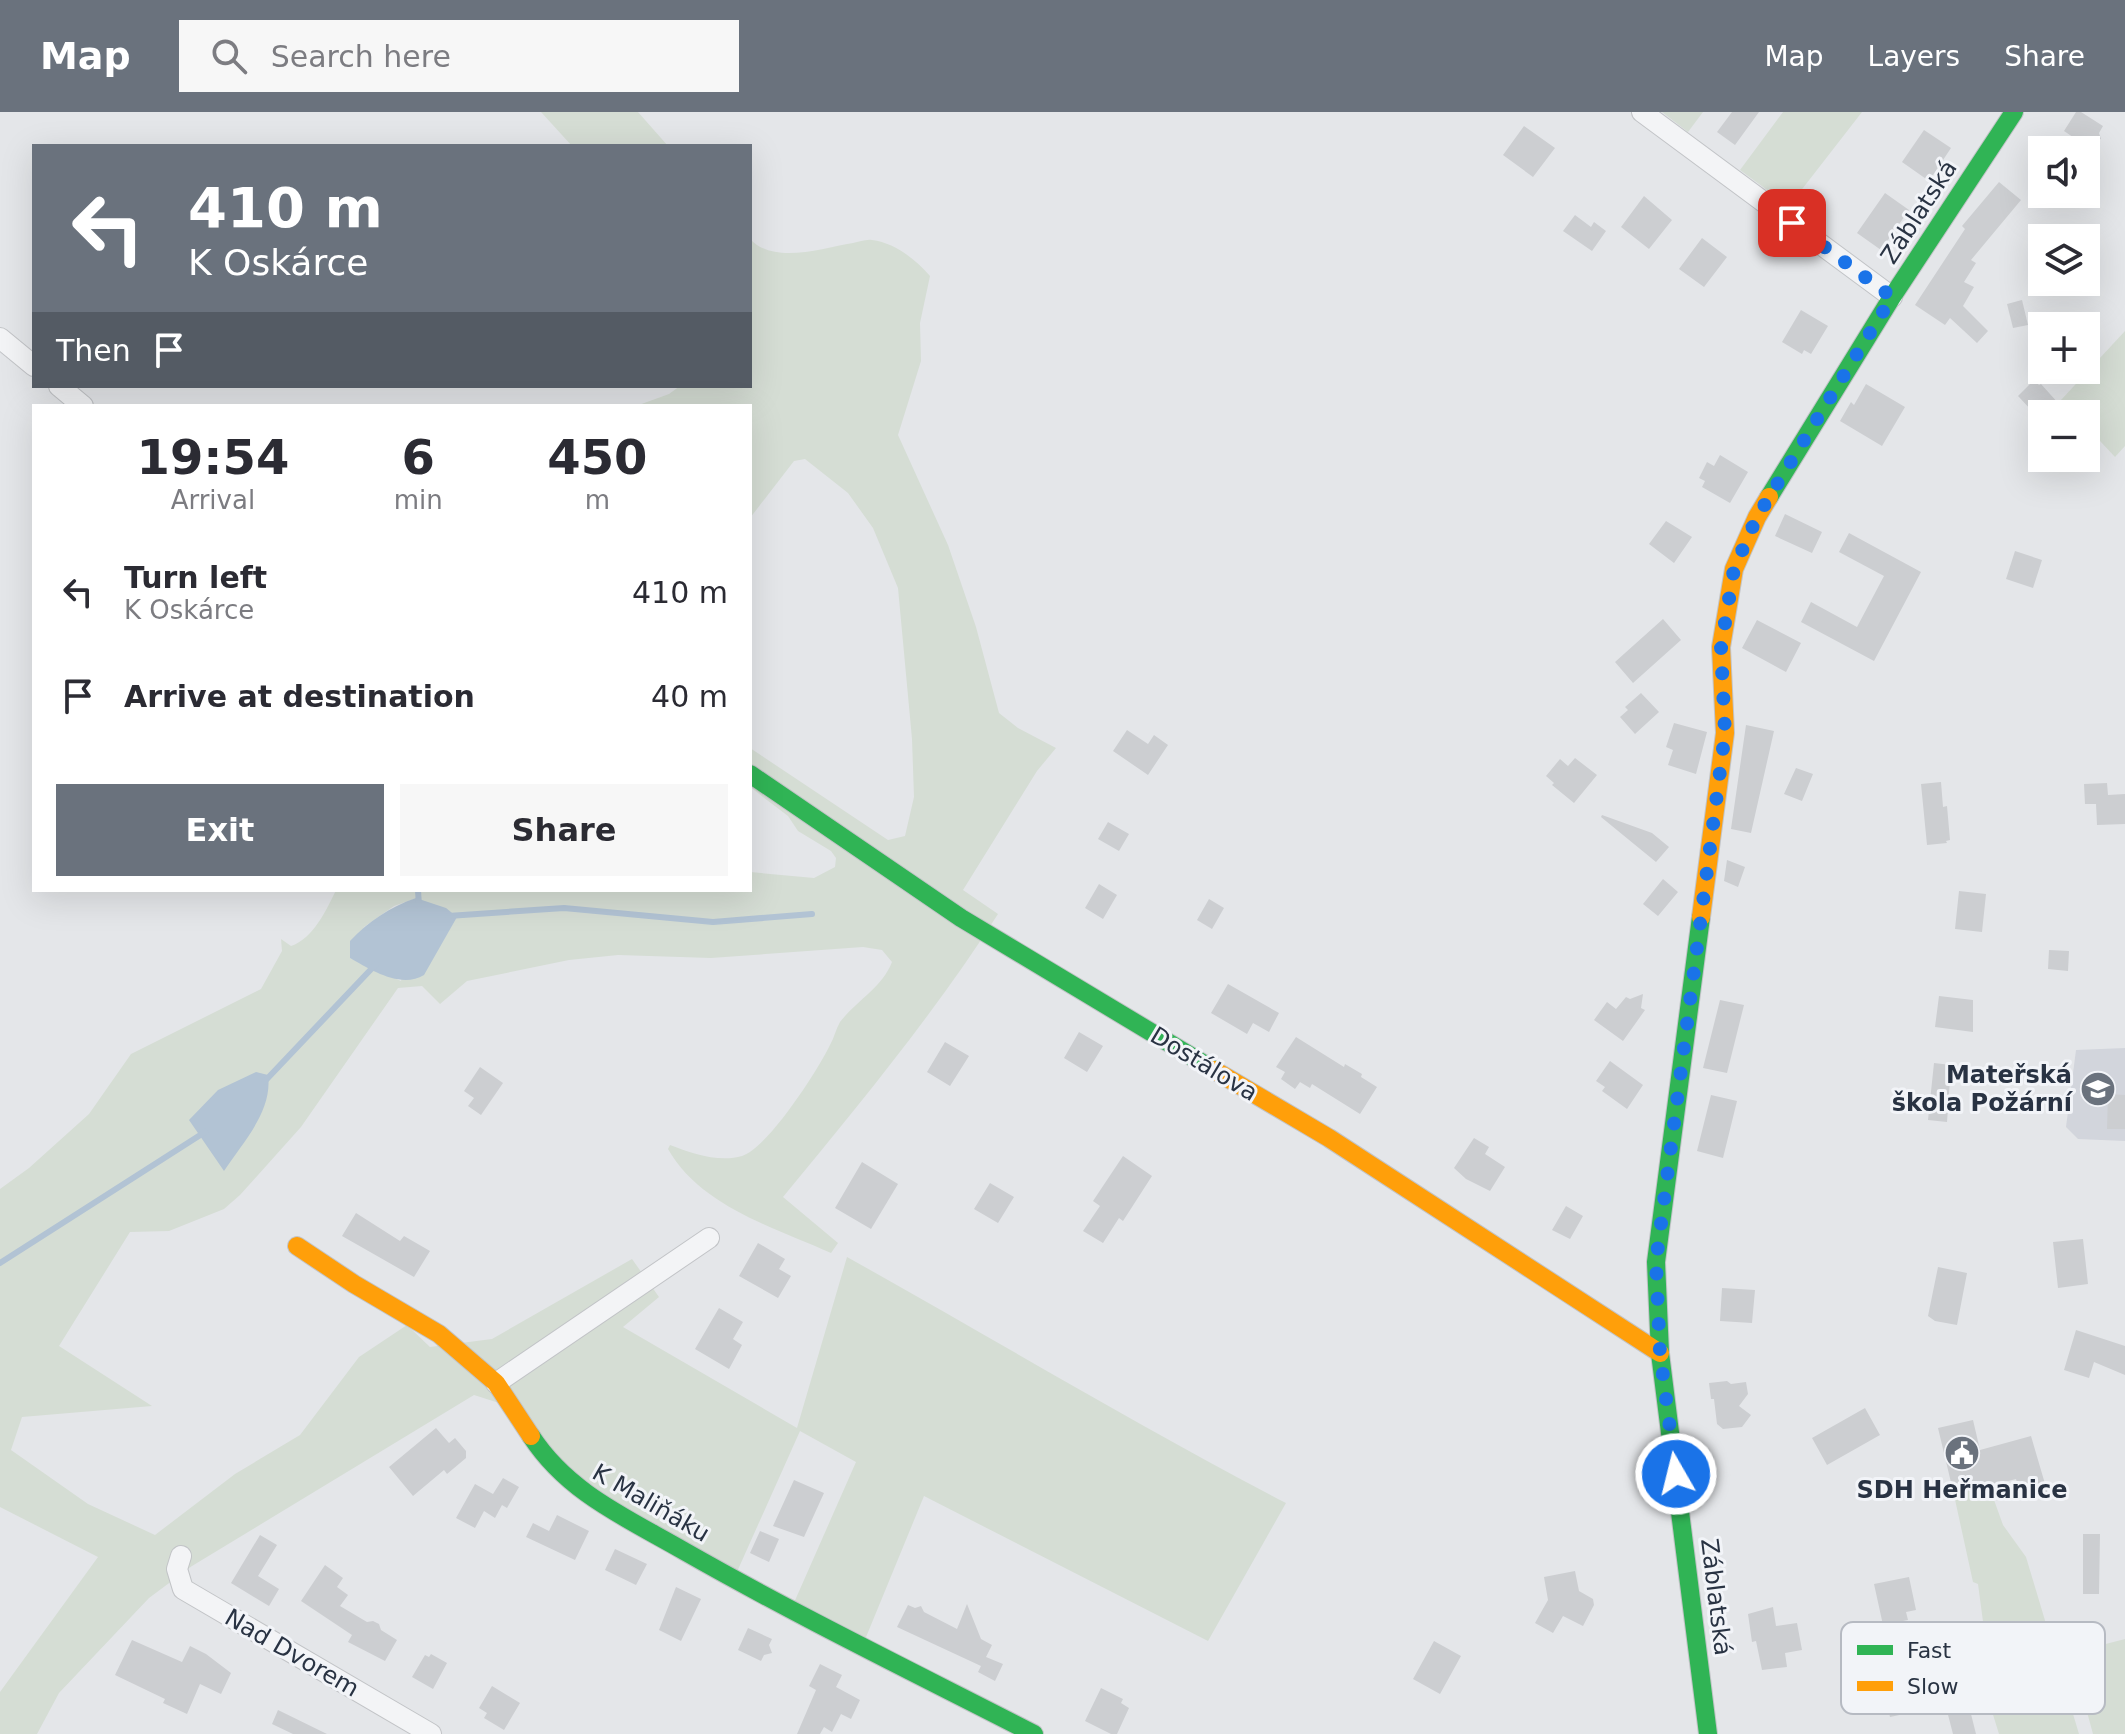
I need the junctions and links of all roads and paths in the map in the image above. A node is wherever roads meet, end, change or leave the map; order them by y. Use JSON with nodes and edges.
{"nodes":[{"id":1,"x":1642,"y":112,"type":"edge"},
{"id":2,"x":2014,"y":112,"type":"edge"},
{"id":3,"x":1892,"y":297,"type":"junction"},
{"id":4,"x":0,"y":338,"type":"edge"},
{"id":5,"x":32,"y":364,"type":"edge"},
{"id":6,"x":61,"y":388,"type":"edge"},
{"id":7,"x":81,"y":404,"type":"edge"},
{"id":8,"x":752,"y":775,"type":"edge"},
{"id":9,"x":709,"y":1238,"type":"dead end"},
{"id":10,"x":297,"y":1246,"type":"dead end"},
{"id":11,"x":1660,"y":1353,"type":"junction"},
{"id":12,"x":496,"y":1383,"type":"junction"},
{"id":13,"x":181,"y":1556,"type":"dead end"},
{"id":14,"x":431,"y":1734,"type":"edge"},
{"id":15,"x":1034,"y":1734,"type":"edge"},
{"id":16,"x":1708,"y":1734,"type":"edge"}],
"edges":[{"from":1,"to":3,"type":"street"},
{"from":2,"to":3,"type":"street","name":"Záblatská"},
{"from":3,"to":11,"type":"street","name":"Záblatská"},
{"from":4,"to":5,"type":"street"},
{"from":6,"to":7,"type":"street"},
{"from":8,"to":11,"type":"street","name":"Dostálova"},
{"from":9,"to":12,"type":"street"},
{"from":10,"to":12,"type":"street","name":"K Maliňáku"},
{"from":11,"to":16,"type":"street","name":"Záblatská"},
{"from":12,"to":15,"type":"street","name":"K Maliňáku"},
{"from":13,"to":14,"type":"street","name":"Nad Dvorem"}]}
